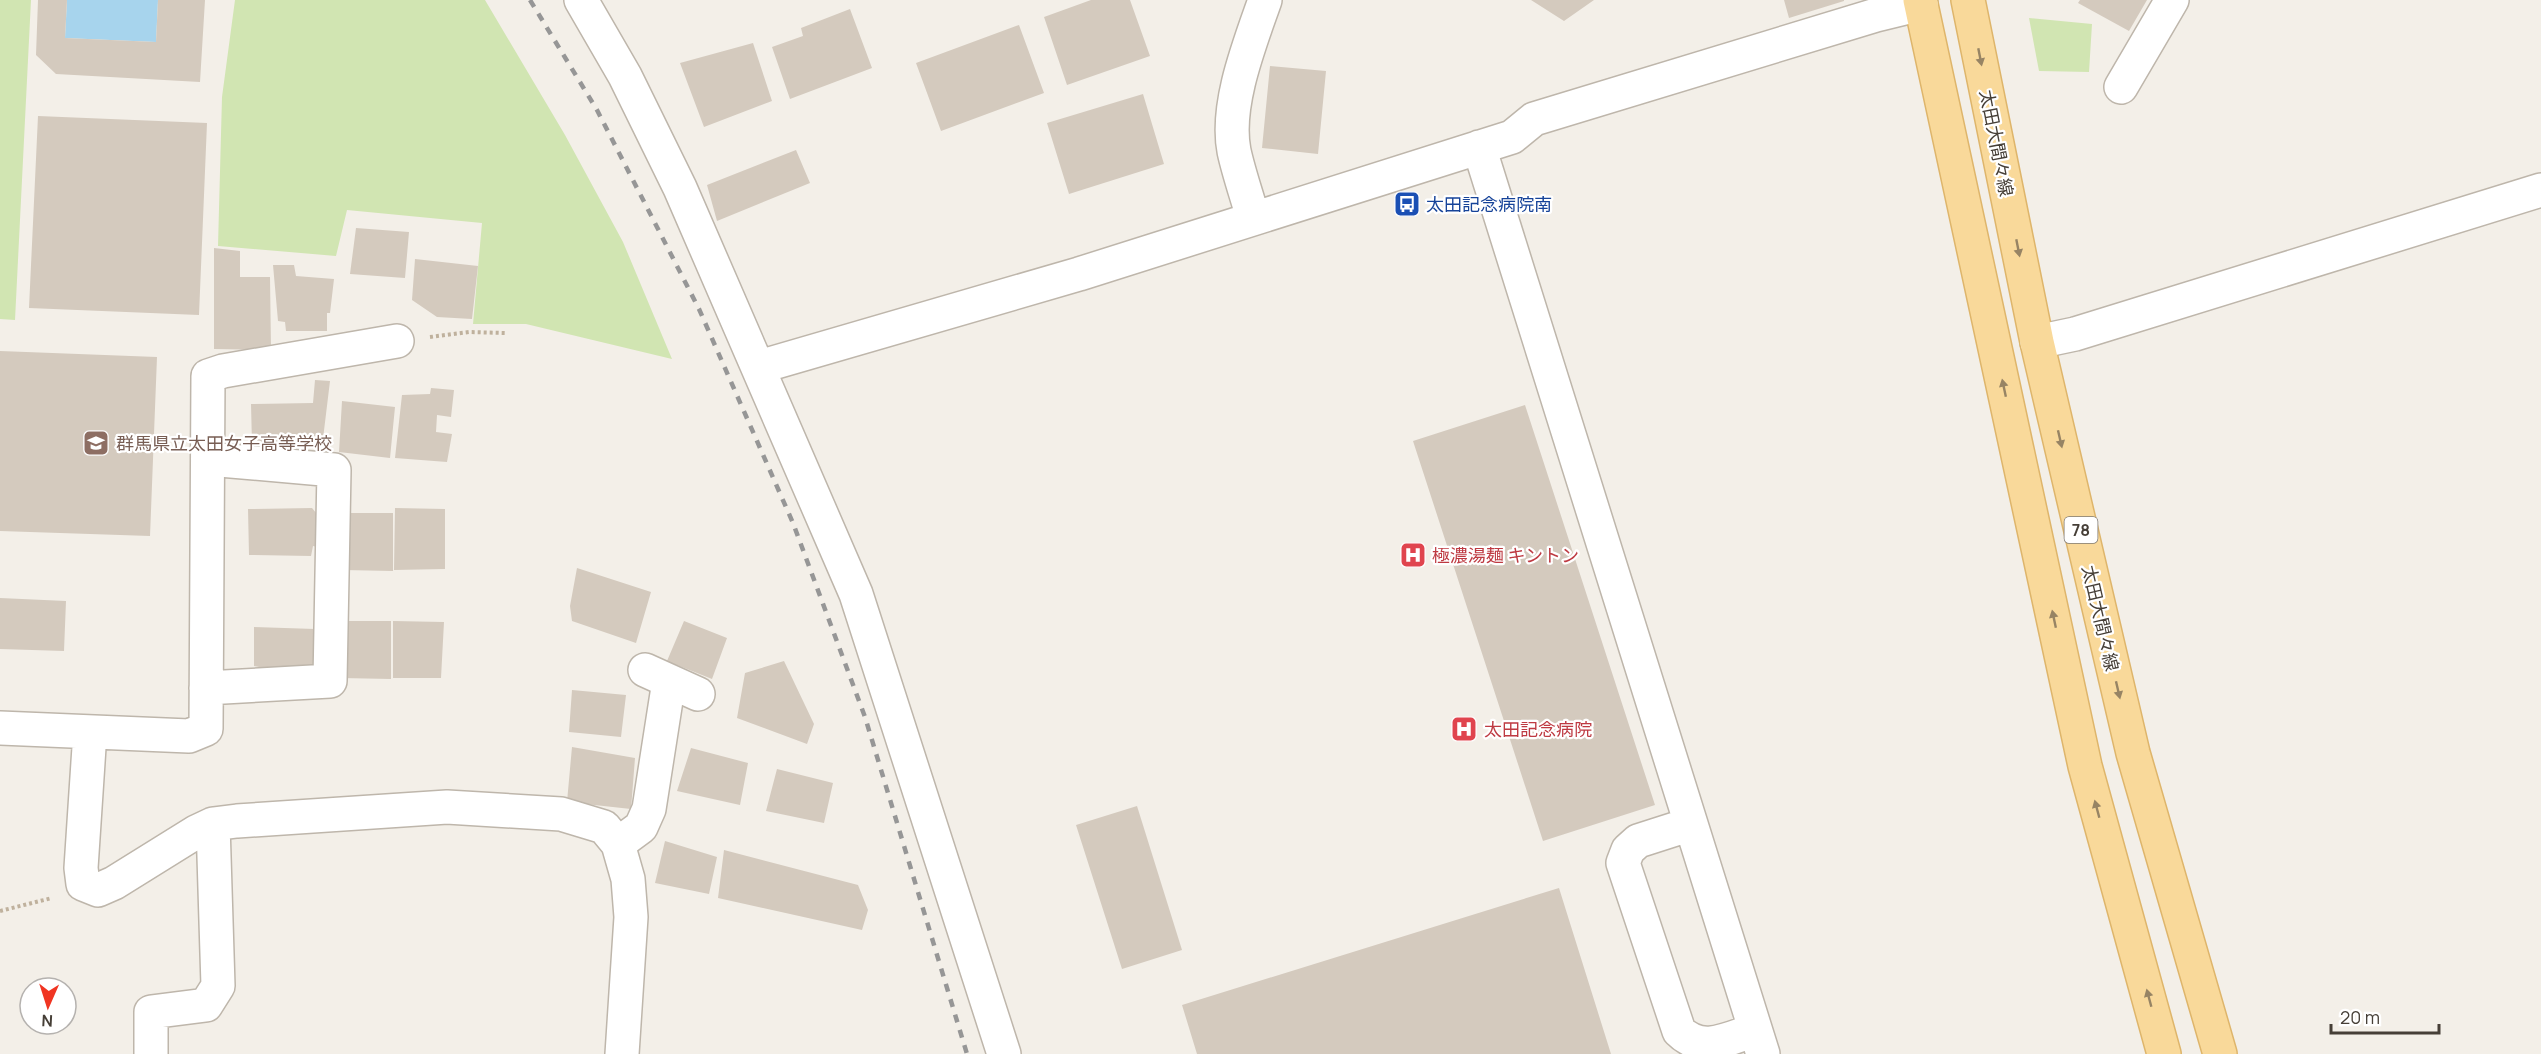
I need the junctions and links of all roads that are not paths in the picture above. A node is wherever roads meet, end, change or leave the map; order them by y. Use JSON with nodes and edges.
{"nodes":[{"id":1,"x":581,"y":0,"type":"edge"},
{"id":2,"x":1265,"y":0,"type":"edge"},
{"id":3,"x":1968,"y":0,"type":"edge"},
{"id":4,"x":2172,"y":0,"type":"edge"},
{"id":5,"x":1920,"y":2,"type":"edge"},
{"id":6,"x":2121,"y":87,"type":"dead end"},
{"id":7,"x":1479,"y":147,"type":"junction"},
{"id":8,"x":2541,"y":190,"type":"edge"},
{"id":9,"x":1253,"y":218,"type":"junction"},
{"id":10,"x":397,"y":341,"type":"road end"},
{"id":11,"x":2037,"y":342,"type":"junction"},
{"id":12,"x":759,"y":367,"type":"junction"},
{"id":13,"x":208,"y":459,"type":"junction"},
{"id":14,"x":206,"y":688,"type":"junction"},
{"id":15,"x":698,"y":694,"type":"dead end"},
{"id":16,"x":0,"y":728,"type":"edge"},
{"id":17,"x":90,"y":732,"type":"junction"},
{"id":18,"x":213,"y":824,"type":"junction"},
{"id":19,"x":1691,"y":824,"type":"junction"},
{"id":20,"x":618,"y":844,"type":"junction"},
{"id":21,"x":1759,"y":1042,"type":"edge"},
{"id":22,"x":151,"y":1054,"type":"edge"},
{"id":23,"x":622,"y":1054,"type":"edge"},
{"id":24,"x":1004,"y":1054,"type":"edge"},
{"id":25,"x":2164,"y":1054,"type":"edge"},
{"id":26,"x":2220,"y":1054,"type":"edge"}],
"edges":[{"from":1,"to":12,"type":"street"},
{"from":2,"to":9,"type":"street"},
{"from":3,"to":11,"type":"main road","name":"太田大間々線","number":"78","one_way":true},
{"from":4,"to":6,"type":"street"},
{"from":5,"to":7,"type":"street"},
{"from":25,"to":5,"type":"main road","number":"78","one_way":true},
{"from":7,"to":9,"type":"street"},
{"from":7,"to":19,"type":"street"},
{"from":8,"to":11,"type":"street"},
{"from":9,"to":12,"type":"street"},
{"from":10,"to":13,"type":"street"},
{"from":11,"to":26,"type":"main road","name":"太田大間々線","number":"78","one_way":true},
{"from":12,"to":24,"type":"street"},
{"from":13,"to":14,"type":"street"},
{"from":13,"to":14,"type":"street"},
{"from":14,"to":17,"type":"street"},
{"from":15,"to":20,"type":"street"},
{"from":16,"to":17,"type":"street"},
{"from":17,"to":18,"type":"street"},
{"from":18,"to":20,"type":"street"},
{"from":18,"to":22,"type":"street"},
{"from":19,"to":21,"type":"street"},
{"from":19,"to":21,"type":"street"},
{"from":20,"to":23,"type":"street"}]}
